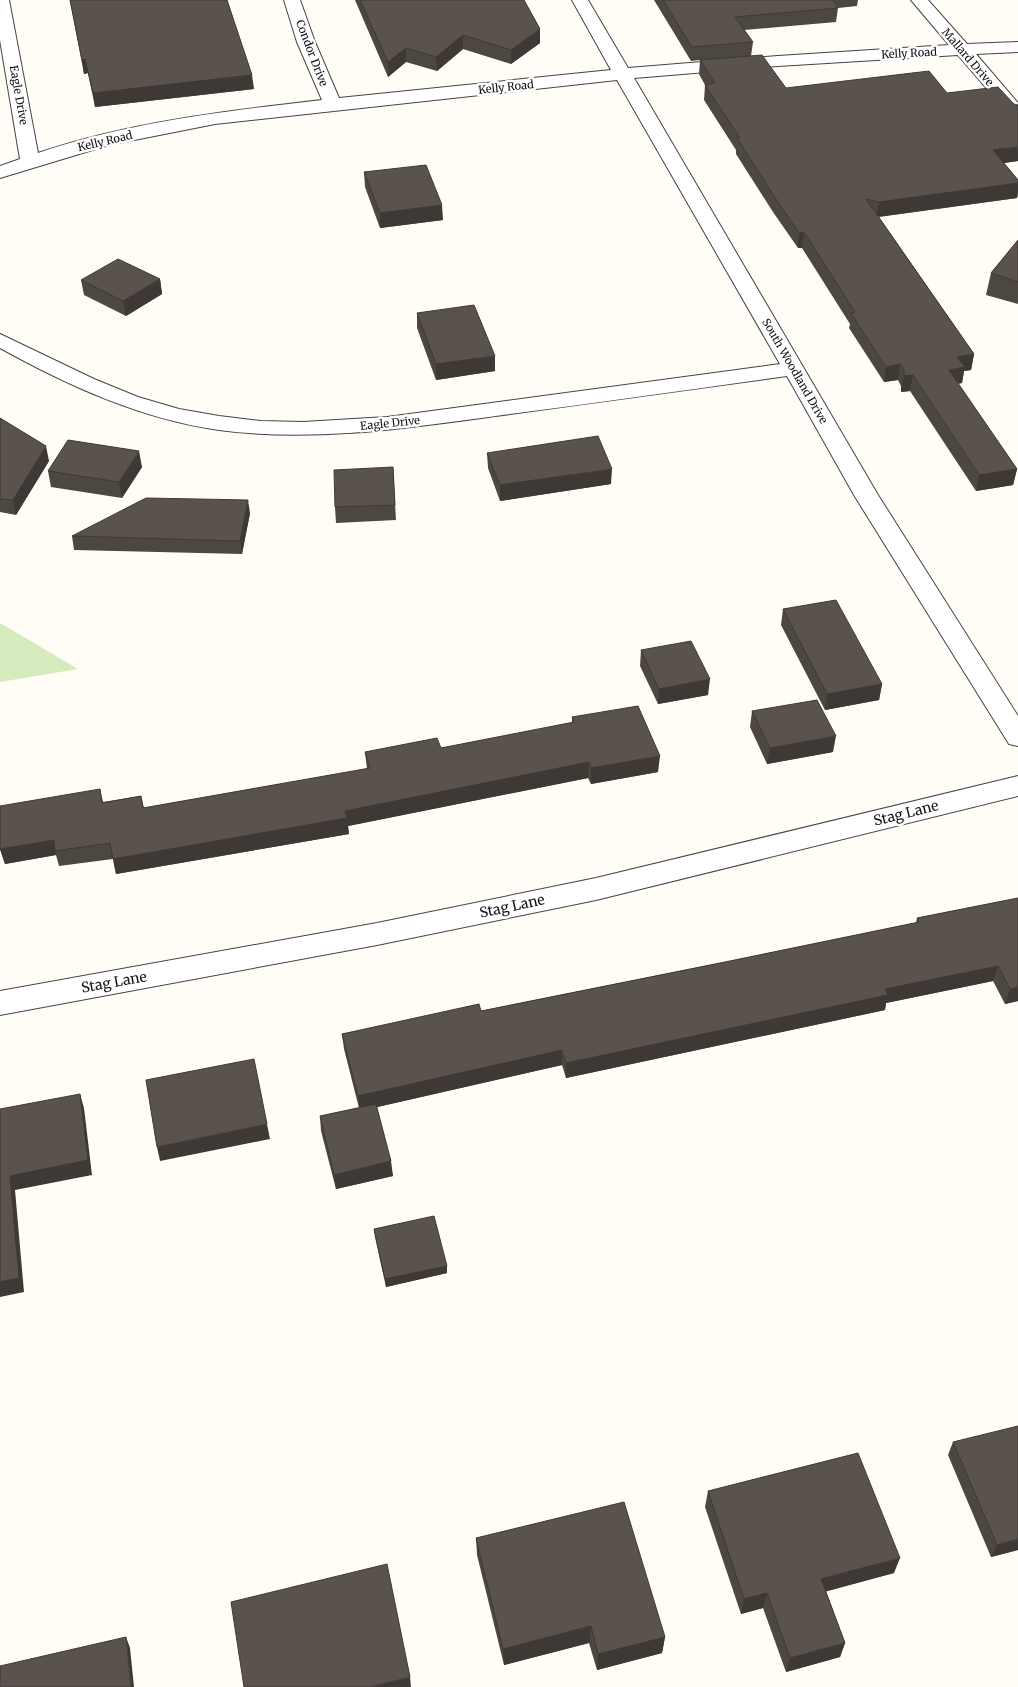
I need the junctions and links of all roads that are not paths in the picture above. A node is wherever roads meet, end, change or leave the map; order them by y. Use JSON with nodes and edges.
{"nodes":[{"id":1,"x":0,"y":0,"type":"edge"},
{"id":2,"x":292,"y":0,"type":"edge"},
{"id":3,"x":580,"y":0,"type":"edge"},
{"id":4,"x":919,"y":0,"type":"edge"},
{"id":5,"x":1018,"y":47,"type":"edge"},
{"id":6,"x":961,"y":50,"type":"junction"},
{"id":7,"x":622,"y":75,"type":"junction"},
{"id":8,"x":332,"y":105,"type":"junction"},
{"id":9,"x":1018,"y":114,"type":"edge"},
{"id":10,"x":30,"y":161,"type":"junction"},
{"id":11,"x":0,"y":172,"type":"edge"},
{"id":12,"x":0,"y":340,"type":"edge"},
{"id":13,"x":794,"y":369,"type":"junction"},
{"id":14,"x":1018,"y":737,"type":"edge"},
{"id":15,"x":1018,"y":786,"type":"edge"},
{"id":16,"x":0,"y":1002,"type":"edge"}],
"edges":[{"from":1,"to":10,"type":"street","name":"Eagle Drive"},
{"from":2,"to":8,"type":"street","name":"Condor Drive"},
{"from":3,"to":7,"type":"street","name":"South Woodland Drive"},
{"from":4,"to":6,"type":"street","name":"Mallard Drive"},
{"from":5,"to":6,"type":"street","name":"Kelly Road"},
{"from":6,"to":7,"type":"street","name":"Kelly Road"},
{"from":6,"to":9,"type":"street","name":"Mallard Drive"},
{"from":7,"to":8,"type":"street","name":"Kelly Road"},
{"from":7,"to":13,"type":"street","name":"South Woodland Drive"},
{"from":8,"to":10,"type":"street","name":"Kelly Road"},
{"from":10,"to":11,"type":"street","name":"Kelly Road"},
{"from":12,"to":13,"type":"street","name":"Eagle Drive"},
{"from":13,"to":14,"type":"street","name":"South Woodland Drive"},
{"from":15,"to":16,"type":"street","name":"Stag Lane"}]}
